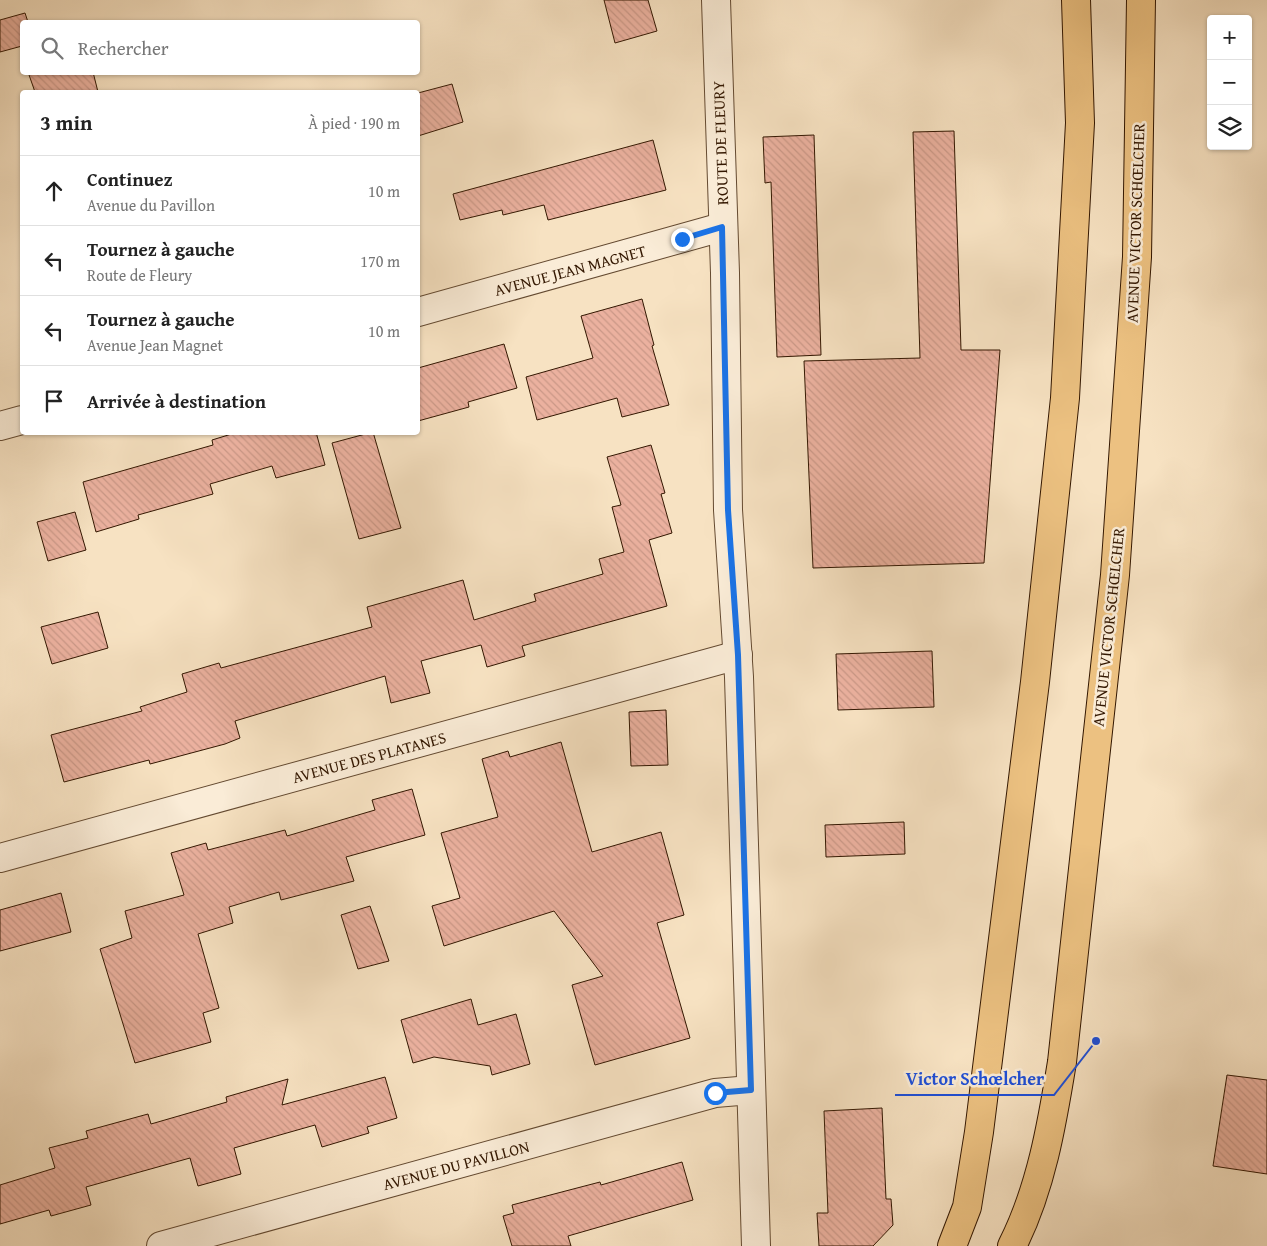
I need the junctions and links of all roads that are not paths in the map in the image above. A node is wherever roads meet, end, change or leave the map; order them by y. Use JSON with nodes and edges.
{"nodes":[{"id":1,"x":716,"y":0,"type":"edge"},
{"id":2,"x":1076,"y":0,"type":"edge"},
{"id":3,"x":1141,"y":0,"type":"edge"},
{"id":4,"x":722,"y":227,"type":"junction"},
{"id":5,"x":420,"y":311,"type":"edge"},
{"id":6,"x":20,"y":421,"type":"edge"},
{"id":7,"x":0,"y":426,"type":"edge"},
{"id":8,"x":738,"y":655,"type":"junction"},
{"id":9,"x":0,"y":858,"type":"edge"},
{"id":10,"x":751,"y":1090,"type":"junction"},
{"id":11,"x":161,"y":1246,"type":"edge"},
{"id":12,"x":756,"y":1246,"type":"edge"},
{"id":13,"x":952,"y":1246,"type":"edge"},
{"id":14,"x":1012,"y":1246,"type":"edge"}],
"edges":[{"from":1,"to":4,"type":"street","name":"ROUTE DE FLEURY"},
{"from":2,"to":13,"type":"main road"},
{"from":3,"to":14,"type":"main road","name":"AVENUE VICTOR SCHŒLCHER"},
{"from":4,"to":5,"type":"street","name":"AVENUE JEAN MAGNET"},
{"from":4,"to":8,"type":"street","name":"ROUTE DE FLEURY"},
{"from":6,"to":7,"type":"street"},
{"from":8,"to":9,"type":"street","name":"AVENUE DES PLATANES"},
{"from":8,"to":10,"type":"street","name":"ROUTE DE FLEURY"},
{"from":10,"to":11,"type":"street","name":"AVENUE DU PAVILLON"},
{"from":10,"to":12,"type":"street","name":"ROUTE DE FLEURY"}]}
